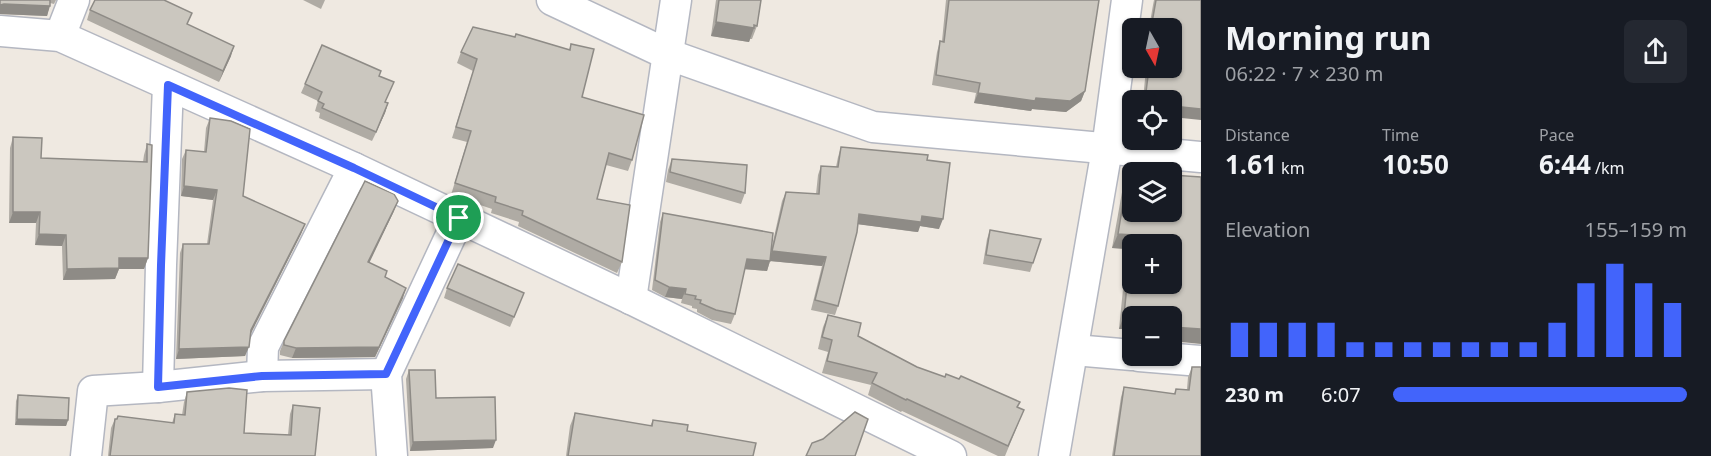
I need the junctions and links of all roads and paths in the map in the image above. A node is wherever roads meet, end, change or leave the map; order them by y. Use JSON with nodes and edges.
{"nodes":[{"id":1,"x":74,"y":0,"type":"edge"},
{"id":2,"x":552,"y":0,"type":"edge"},
{"id":3,"x":676,"y":0,"type":"edge"},
{"id":4,"x":1127,"y":0,"type":"edge"},
{"id":5,"x":0,"y":31,"type":"edge"},
{"id":6,"x":60,"y":36,"type":"junction"},
{"id":7,"x":667,"y":54,"type":"junction"},
{"id":8,"x":168,"y":85,"type":"junction"},
{"id":9,"x":1107,"y":149,"type":"junction"},
{"id":10,"x":1201,"y":158,"type":"edge"},
{"id":11,"x":354,"y":168,"type":"junction"},
{"id":12,"x":459,"y":218,"type":"junction"},
{"id":13,"x":631,"y":299,"type":"junction"},
{"id":14,"x":1074,"y":350,"type":"junction"},
{"id":15,"x":1122,"y":354,"type":"edge"},
{"id":16,"x":1182,"y":359,"type":"edge"},
{"id":17,"x":1201,"y":361,"type":"edge"},
{"id":18,"x":386,"y":374,"type":"junction"},
{"id":19,"x":262,"y":376,"type":"junction"},
{"id":20,"x":158,"y":387,"type":"junction"},
{"id":21,"x":86,"y":456,"type":"edge"},
{"id":22,"x":392,"y":456,"type":"edge"},
{"id":23,"x":951,"y":456,"type":"edge"},
{"id":24,"x":1054,"y":456,"type":"edge"}],
"edges":[{"from":1,"to":6,"type":"street"},
{"from":2,"to":7,"type":"street"},
{"from":3,"to":7,"type":"street"},
{"from":4,"to":9,"type":"street"},
{"from":5,"to":6,"type":"street"},
{"from":6,"to":8,"type":"street"},
{"from":7,"to":9,"type":"street"},
{"from":7,"to":13,"type":"street"},
{"from":8,"to":11,"type":"street"},
{"from":8,"to":20,"type":"street"},
{"from":9,"to":10,"type":"street"},
{"from":9,"to":14,"type":"street"},
{"from":11,"to":12,"type":"street"},
{"from":11,"to":19,"type":"street"},
{"from":12,"to":13,"type":"street"},
{"from":12,"to":18,"type":"street"},
{"from":13,"to":23,"type":"street"},
{"from":14,"to":15,"type":"street"},
{"from":14,"to":24,"type":"street"},
{"from":16,"to":17,"type":"street"},
{"from":18,"to":19,"type":"street"},
{"from":18,"to":22,"type":"street"},
{"from":19,"to":20,"type":"street"},
{"from":20,"to":21,"type":"street"}]}
